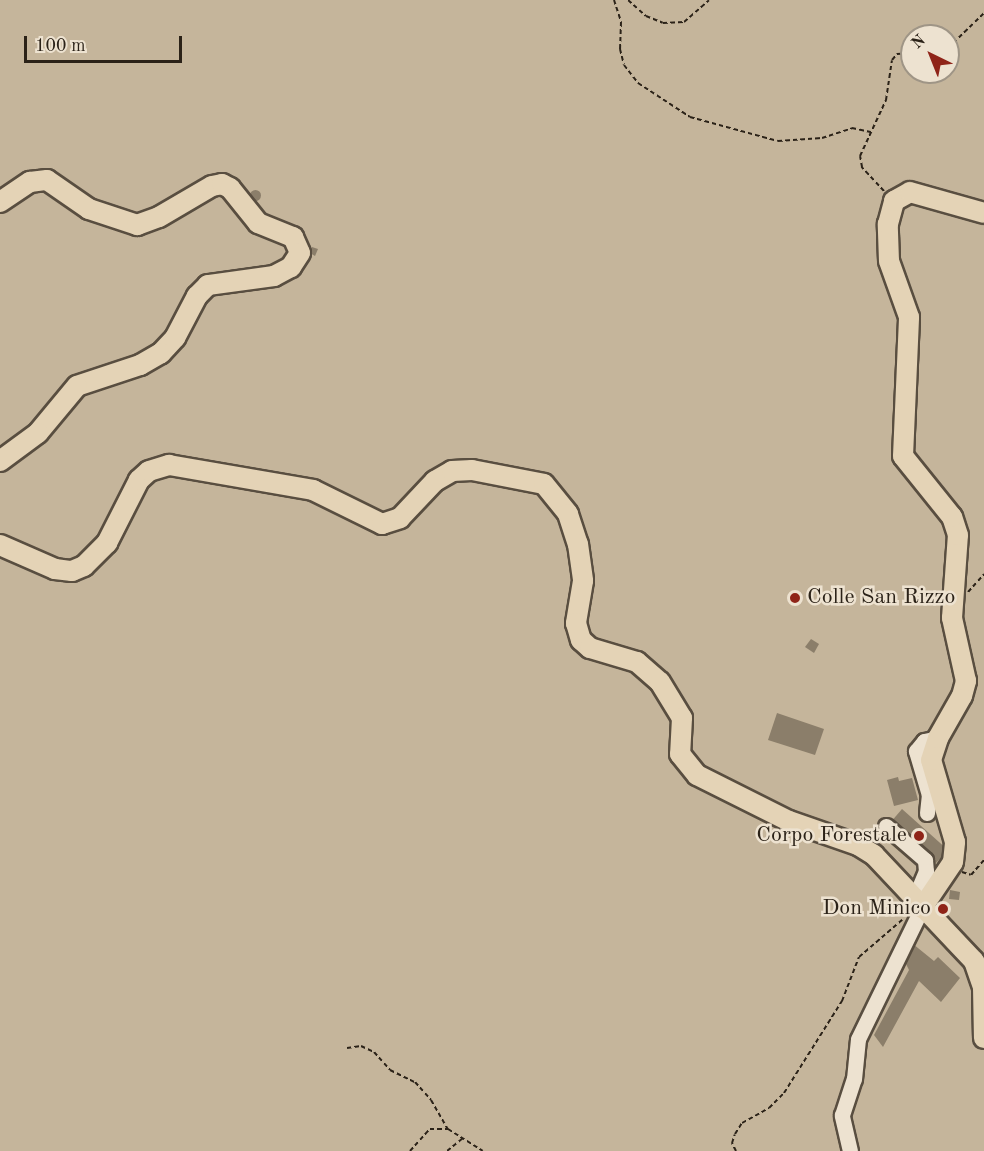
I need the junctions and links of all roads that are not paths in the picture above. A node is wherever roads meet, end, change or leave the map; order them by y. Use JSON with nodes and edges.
{"nodes":[{"id":1,"x":0,"y":202,"type":"edge"},
{"id":2,"x":984,"y":213,"type":"edge"},
{"id":3,"x":0,"y":461,"type":"edge"},
{"id":4,"x":0,"y":545,"type":"edge"},
{"id":5,"x":938,"y":738,"type":"junction"},
{"id":6,"x":927,"y":813,"type":"dead end"},
{"id":7,"x":886,"y":826,"type":"dead end"},
{"id":8,"x":918,"y":903,"type":"junction"},
{"id":9,"x":984,"y":1038,"type":"edge"},
{"id":10,"x":850,"y":1151,"type":"edge"}],
"edges":[{"from":1,"to":3,"type":"main road"},
{"from":2,"to":5,"type":"main road"},
{"from":4,"to":8,"type":"main road"},
{"from":5,"to":6,"type":"street"},
{"from":5,"to":8,"type":"main road"},
{"from":7,"to":8,"type":"street"},
{"from":8,"to":9,"type":"main road"},
{"from":8,"to":10,"type":"street"}]}
